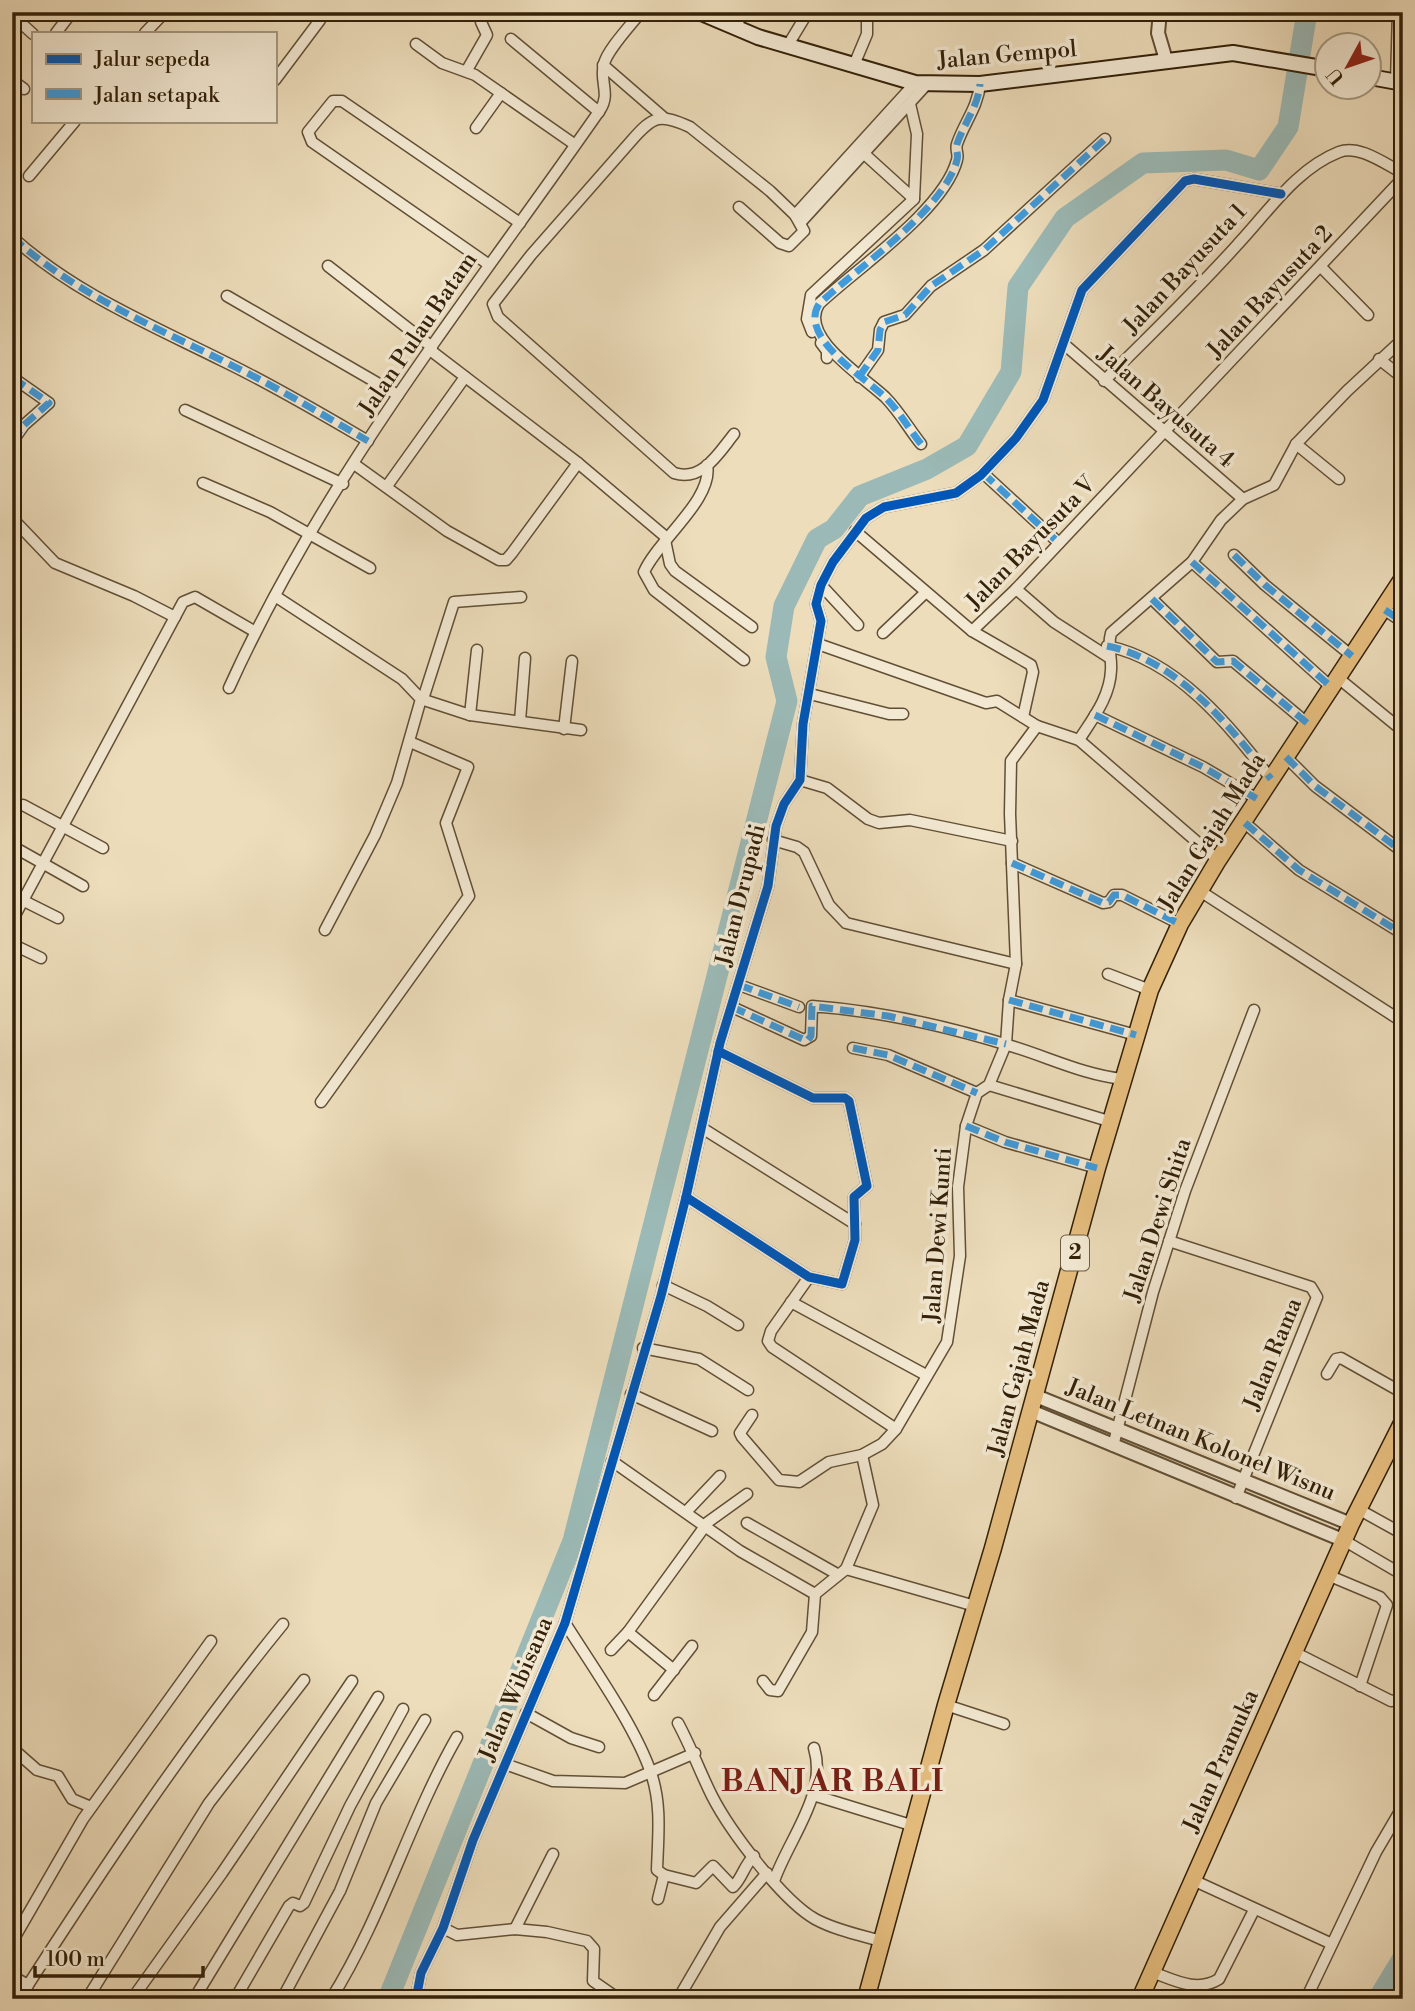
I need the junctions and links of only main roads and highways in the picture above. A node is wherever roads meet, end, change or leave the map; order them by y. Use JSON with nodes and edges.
{"nodes":[{"id":1,"x":699,"y":12,"type":"edge"},
{"id":2,"x":1314,"y":66,"type":"edge"},
{"id":3,"x":1403,"y":578,"type":"edge"},
{"id":4,"x":1403,"y":1421,"type":"edge"},
{"id":5,"x":872,"y":1983,"type":"junction"},
{"id":6,"x":866,"y":1999,"type":"edge"},
{"id":7,"x":877,"y":1999,"type":"edge"},
{"id":8,"x":1140,"y":1999,"type":"edge"}],
"edges":[{"from":1,"to":2,"type":"main road","name":"Jalan Gempol"},
{"from":3,"to":5,"type":"highway","name":"Jalan Gajah Mada","number":"2"},
{"from":4,"to":8,"type":"highway","name":"Jalan Pramuka"},
{"from":5,"to":6,"type":"highway","number":"2"},
{"from":5,"to":7,"type":"highway"}]}
